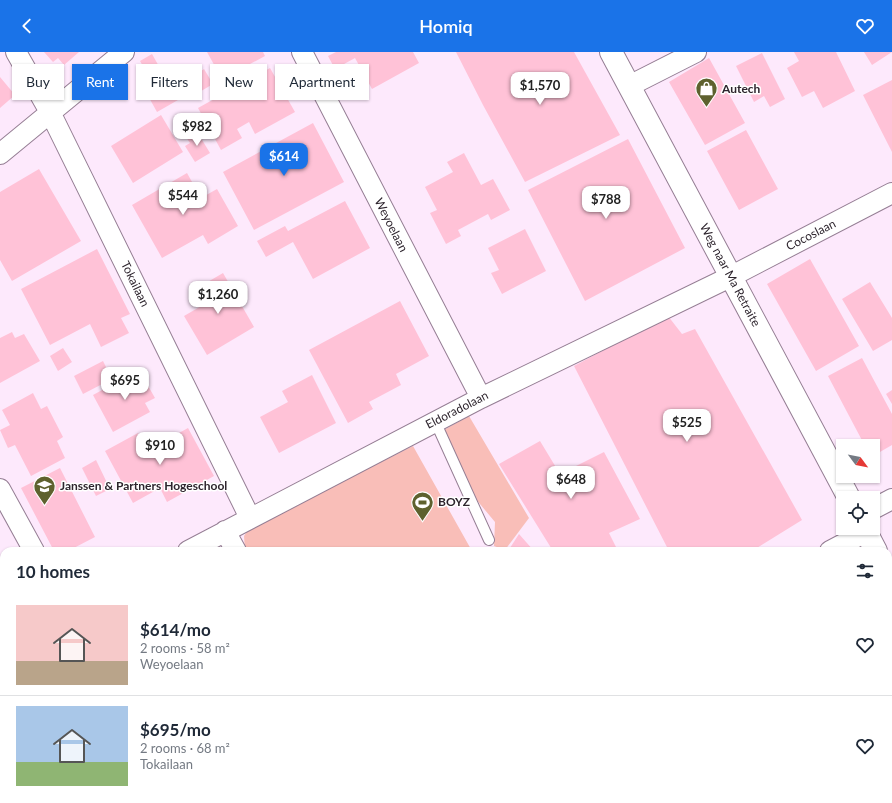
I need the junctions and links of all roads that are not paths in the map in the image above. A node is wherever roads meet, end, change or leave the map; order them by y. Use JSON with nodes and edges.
{"nodes":[{"id":1,"x":16,"y":52,"type":"edge"},
{"id":2,"x":124,"y":52,"type":"edge"},
{"id":3,"x":302,"y":52,"type":"edge"},
{"id":4,"x":611,"y":52,"type":"edge"},
{"id":5,"x":696,"y":52,"type":"edge"},
{"id":6,"x":629,"y":86,"type":"junction"},
{"id":7,"x":50,"y":112,"type":"junction"},
{"id":8,"x":0,"y":154,"type":"edge"},
{"id":9,"x":892,"y":193,"type":"edge"},
{"id":10,"x":730,"y":277,"type":"junction"},
{"id":11,"x":481,"y":398,"type":"junction"},
{"id":12,"x":435,"y":422,"type":"junction"},
{"id":13,"x":0,"y":489,"type":"edge"},
{"id":14,"x":845,"y":491,"type":"edge"},
{"id":15,"x":892,"y":499,"type":"edge"},
{"id":16,"x":880,"y":505,"type":"edge"},
{"id":17,"x":250,"y":518,"type":"junction"},
{"id":18,"x":225,"y":531,"type":"junction"},
{"id":19,"x":857,"y":535,"type":"edge"},
{"id":20,"x":868,"y":535,"type":"edge"},
{"id":21,"x":489,"y":540,"type":"dead end"},
{"id":22,"x":32,"y":547,"type":"edge"},
{"id":23,"x":195,"y":547,"type":"edge"},
{"id":24,"x":234,"y":547,"type":"edge"},
{"id":25,"x":837,"y":547,"type":"edge"},
{"id":26,"x":874,"y":547,"type":"edge"}],
"edges":[{"from":1,"to":7,"type":"street","name":"Tokailaan"},
{"from":2,"to":7,"type":"street"},
{"from":3,"to":11,"type":"street","name":"Weyoelaan"},
{"from":4,"to":6,"type":"street","name":"Weg naar Ma Retraite"},
{"from":5,"to":6,"type":"street"},
{"from":6,"to":10,"type":"street","name":"Weg naar Ma Retraite"},
{"from":7,"to":8,"type":"street"},
{"from":7,"to":17,"type":"street","name":"Tokailaan"},
{"from":9,"to":10,"type":"street","name":"Cocoslaan"},
{"from":10,"to":11,"type":"street","name":"Eldoradolaan"},
{"from":10,"to":14,"type":"street","name":"Weg naar Ma Retraite"},
{"from":11,"to":12,"type":"street","name":"Eldoradolaan"},
{"from":12,"to":17,"type":"street","name":"Eldoradolaan"},
{"from":12,"to":21,"type":"lane"},
{"from":13,"to":22,"type":"street"},
{"from":15,"to":16,"type":"street"},
{"from":17,"to":18,"type":"street","name":"Eldoradolaan"},
{"from":18,"to":23,"type":"street","name":"Eldoradolaan"},
{"from":18,"to":24,"type":"street"},
{"from":19,"to":25,"type":"street"},
{"from":20,"to":26,"type":"street"}]}
